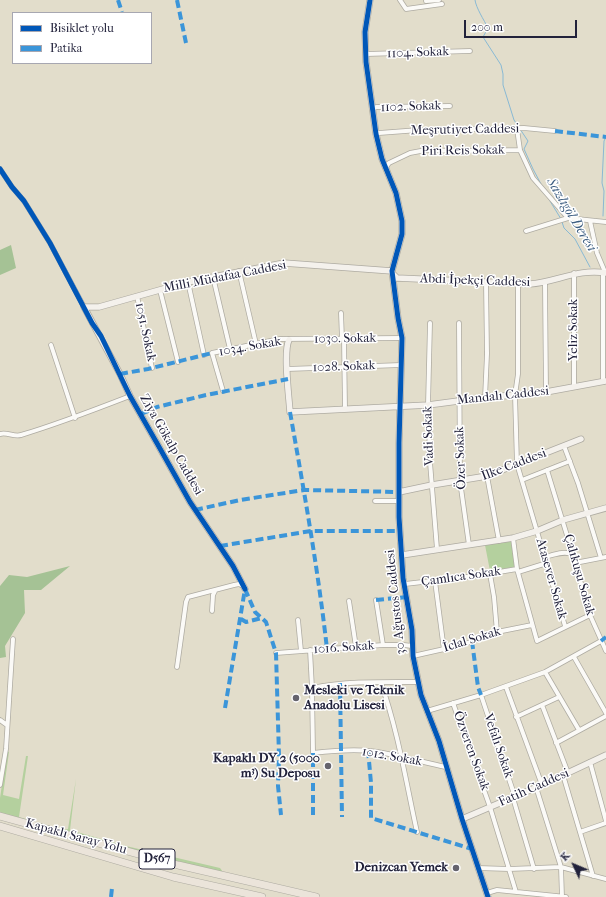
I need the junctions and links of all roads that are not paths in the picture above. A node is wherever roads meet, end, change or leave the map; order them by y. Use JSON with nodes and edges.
{"nodes":[{"id":1,"x":370,"y":0,"type":"edge"},
{"id":2,"x":400,"y":0,"type":"edge"},
{"id":3,"x":431,"y":0,"type":"edge"},
{"id":4,"x":426,"y":1,"type":"edge"},
{"id":5,"x":440,"y":2,"type":"edge"},
{"id":6,"x":470,"y":51,"type":"dead end"},
{"id":7,"x":366,"y":54,"type":"junction"},
{"id":8,"x":450,"y":106,"type":"dead end"},
{"id":9,"x":373,"y":108,"type":"junction"},
{"id":10,"x":517,"y":129,"type":"junction"},
{"id":11,"x":555,"y":131,"type":"dead end"},
{"id":12,"x":376,"y":134,"type":"junction"},
{"id":13,"x":520,"y":150,"type":"junction"},
{"id":14,"x":386,"y":167,"type":"junction"},
{"id":15,"x":0,"y":168,"type":"edge"},
{"id":16,"x":568,"y":218,"type":"junction"},
{"id":17,"x":590,"y":221,"type":"junction"},
{"id":18,"x":606,"y":222,"type":"edge"},
{"id":19,"x":526,"y":231,"type":"dead end"},
{"id":20,"x":239,"y":271,"type":"junction"},
{"id":21,"x":392,"y":272,"type":"junction"},
{"id":22,"x":605,"y":272,"type":"edge"},
{"id":23,"x":574,"y":273,"type":"junction"},
{"id":24,"x":213,"y":277,"type":"junction"},
{"id":25,"x":188,"y":282,"type":"junction"},
{"id":26,"x":486,"y":282,"type":"junction"},
{"id":27,"x":545,"y":283,"type":"junction"},
{"id":28,"x":518,"y":284,"type":"junction"},
{"id":29,"x":160,"y":290,"type":"junction"},
{"id":30,"x":137,"y":296,"type":"junction"},
{"id":31,"x":84,"y":307,"type":"junction"},
{"id":32,"x":341,"y":313,"type":"dead end"},
{"id":33,"x":430,"y":323,"type":"dead end"},
{"id":34,"x":459,"y":323,"type":"dead end"},
{"id":35,"x":402,"y":338,"type":"junction"},
{"id":36,"x":343,"y":339,"type":"junction"},
{"id":37,"x":289,"y":340,"type":"junction"},
{"id":38,"x":51,"y":344,"type":"dead end"},
{"id":39,"x":256,"y":344,"type":"junction"},
{"id":40,"x":230,"y":349,"type":"junction"},
{"id":41,"x":204,"y":355,"type":"dead end"},
{"id":42,"x":178,"y":362,"type":"dead end"},
{"id":43,"x":401,"y":365,"type":"junction"},
{"id":44,"x":345,"y":366,"type":"junction"},
{"id":45,"x":152,"y":368,"type":"dead end"},
{"id":46,"x":287,"y":369,"type":"junction"},
{"id":47,"x":604,"y":382,"type":"edge"},
{"id":48,"x":574,"y":387,"type":"junction"},
{"id":49,"x":223,"y":391,"type":"dead end"},
{"id":50,"x":546,"y":392,"type":"junction"},
{"id":51,"x":130,"y":396,"type":"junction"},
{"id":52,"x":515,"y":396,"type":"junction"},
{"id":53,"x":485,"y":398,"type":"junction"},
{"id":54,"x":459,"y":401,"type":"junction"},
{"id":55,"x":428,"y":405,"type":"junction"},
{"id":56,"x":400,"y":406,"type":"junction"},
{"id":57,"x":345,"y":409,"type":"junction"},
{"id":58,"x":75,"y":418,"type":"junction"},
{"id":59,"x":0,"y":434,"type":"edge"},
{"id":60,"x":581,"y":439,"type":"dead end"},
{"id":61,"x":564,"y":446,"type":"junction"},
{"id":62,"x":570,"y":461,"type":"junction"},
{"id":63,"x":517,"y":464,"type":"junction"},
{"id":64,"x":547,"y":470,"type":"junction"},
{"id":65,"x":487,"y":476,"type":"junction"},
{"id":66,"x":522,"y":480,"type":"junction"},
{"id":67,"x":460,"y":481,"type":"junction"},
{"id":68,"x":432,"y":485,"type":"junction"},
{"id":69,"x":399,"y":492,"type":"junction"},
{"id":70,"x":375,"y":501,"type":"dead end"},
{"id":71,"x":398,"y":501,"type":"junction"},
{"id":72,"x":606,"y":508,"type":"edge"},
{"id":73,"x":588,"y":514,"type":"junction"},
{"id":74,"x":563,"y":520,"type":"junction"},
{"id":75,"x":537,"y":531,"type":"junction"},
{"id":76,"x":513,"y":538,"type":"junction"},
{"id":77,"x":499,"y":541,"type":"junction"},
{"id":78,"x":469,"y":545,"type":"junction"},
{"id":79,"x":437,"y":549,"type":"junction"},
{"id":80,"x":402,"y":555,"type":"junction"},
{"id":81,"x":573,"y":555,"type":"junction"},
{"id":82,"x":545,"y":557,"type":"junction"},
{"id":83,"x":604,"y":557,"type":"edge"},
{"id":84,"x":547,"y":563,"type":"junction"},
{"id":85,"x":576,"y":563,"type":"junction"},
{"id":86,"x":517,"y":571,"type":"junction"},
{"id":87,"x":490,"y":574,"type":"junction"},
{"id":88,"x":435,"y":581,"type":"junction"},
{"id":89,"x":405,"y":584,"type":"junction"},
{"id":90,"x":244,"y":588,"type":"joint"},
{"id":91,"x":215,"y":591,"type":"junction"},
{"id":92,"x":376,"y":600,"type":"dead end"},
{"id":93,"x":349,"y":601,"type":"dead end"},
{"id":94,"x":212,"y":611,"type":"dead end"},
{"id":95,"x":590,"y":615,"type":"junction"},
{"id":96,"x":298,"y":620,"type":"dead end"},
{"id":97,"x":532,"y":624,"type":"junction"},
{"id":98,"x":565,"y":626,"type":"junction"},
{"id":99,"x":497,"y":632,"type":"junction"},
{"id":100,"x":13,"y":639,"type":"dead end"},
{"id":101,"x":601,"y":641,"type":"junction"},
{"id":102,"x":383,"y":645,"type":"junction"},
{"id":103,"x":412,"y":646,"type":"junction"},
{"id":104,"x":356,"y":647,"type":"junction"},
{"id":105,"x":310,"y":650,"type":"junction"},
{"id":106,"x":444,"y":650,"type":"junction"},
{"id":107,"x":301,"y":651,"type":"junction"},
{"id":108,"x":606,"y":651,"type":"edge"},
{"id":109,"x":276,"y":653,"type":"dead end"},
{"id":110,"x":413,"y":656,"type":"junction"},
{"id":111,"x":574,"y":657,"type":"junction"},
{"id":112,"x":177,"y":667,"type":"dead end"},
{"id":113,"x":545,"y":672,"type":"junction"},
{"id":114,"x":381,"y":682,"type":"junction"},
{"id":115,"x":417,"y":682,"type":"junction"},
{"id":116,"x":506,"y":687,"type":"junction"},
{"id":117,"x":312,"y":688,"type":"junction"},
{"id":118,"x":481,"y":695,"type":"junction"},
{"id":119,"x":559,"y":697,"type":"junction"},
{"id":120,"x":453,"y":703,"type":"junction"},
{"id":121,"x":542,"y":705,"type":"junction"},
{"id":122,"x":428,"y":711,"type":"junction"},
{"id":123,"x":606,"y":714,"type":"edge"},
{"id":124,"x":516,"y":717,"type":"junction"},
{"id":125,"x":0,"y":720,"type":"edge"},
{"id":126,"x":6,"y":725,"type":"junction"},
{"id":127,"x":579,"y":730,"type":"junction"},
{"id":128,"x":556,"y":743,"type":"junction"},
{"id":129,"x":606,"y":755,"type":"edge"},
{"id":130,"x":401,"y":756,"type":"junction"},
{"id":131,"x":590,"y":762,"type":"junction"},
{"id":132,"x":446,"y":767,"type":"junction"},
{"id":133,"x":565,"y":774,"type":"junction"},
{"id":134,"x":0,"y":785,"type":"edge"},
{"id":135,"x":542,"y":785,"type":"junction"},
{"id":136,"x":536,"y":787,"type":"junction"},
{"id":137,"x":514,"y":797,"type":"junction"},
{"id":138,"x":490,"y":807,"type":"junction"},
{"id":139,"x":0,"y":816,"type":"edge"},
{"id":140,"x":462,"y":819,"type":"junction"},
{"id":141,"x":606,"y":822,"type":"edge"},
{"id":142,"x":0,"y":826,"type":"edge"},
{"id":143,"x":417,"y":832,"type":"dead end"},
{"id":144,"x":580,"y":832,"type":"junction"},
{"id":145,"x":561,"y":867,"type":"junction"},
{"id":146,"x":478,"y":868,"type":"junction"},
{"id":147,"x":508,"y":869,"type":"junction"},
{"id":148,"x":534,"y":869,"type":"junction"},
{"id":149,"x":593,"y":876,"type":"junction"},
{"id":150,"x":606,"y":879,"type":"edge"},
{"id":151,"x":516,"y":892,"type":"junction"},
{"id":152,"x":488,"y":895,"type":"edge"},
{"id":153,"x":262,"y":897,"type":"edge"},
{"id":154,"x":316,"y":897,"type":"edge"},
{"id":155,"x":563,"y":897,"type":"edge"}],
"edges":[{"from":1,"to":7,"type":"street"},
{"from":2,"to":5,"type":"street"},
{"from":3,"to":4,"type":"street"},
{"from":3,"to":5,"type":"street"},
{"from":6,"to":7,"type":"street","name":"1104. Sokak"},
{"from":7,"to":9,"type":"street"},
{"from":8,"to":9,"type":"street","name":"1102. Sokak"},
{"from":9,"to":12,"type":"street"},
{"from":10,"to":11,"type":"street","name":"Meşrutiyet Caddesi"},
{"from":10,"to":12,"type":"street","name":"Meşrutiyet Caddesi"},
{"from":10,"to":13,"type":"street"},
{"from":12,"to":14,"type":"street"},
{"from":13,"to":14,"type":"street","name":"Piri Reis Sokak"},
{"from":13,"to":16,"type":"street"},
{"from":14,"to":21,"type":"street"},
{"from":15,"to":31,"type":"street"},
{"from":16,"to":17,"type":"street"},
{"from":16,"to":19,"type":"street"},
{"from":17,"to":18,"type":"street"},
{"from":17,"to":22,"type":"street"},
{"from":20,"to":21,"type":"street","name":"Milli Müdafaa Caddesi"},
{"from":20,"to":24,"type":"street","name":"Milli Müdafaa Caddesi"},
{"from":20,"to":39,"type":"street"},
{"from":21,"to":26,"type":"street","name":"Abdi İpekçi Caddesi"},
{"from":21,"to":35,"type":"street","name":"30 Ağustos Caddesi"},
{"from":22,"to":23,"type":"street","name":"Abdi İpekçi Caddesi"},
{"from":22,"to":47,"type":"street"},
{"from":23,"to":27,"type":"street","name":"Abdi İpekçi Caddesi"},
{"from":23,"to":48,"type":"street","name":"Yeliz Sokak"},
{"from":24,"to":25,"type":"street","name":"Milli Müdafaa Caddesi"},
{"from":24,"to":40,"type":"street"},
{"from":25,"to":29,"type":"street","name":"Milli Müdafaa Caddesi"},
{"from":25,"to":41,"type":"street"},
{"from":26,"to":28,"type":"street","name":"Abdi İpekçi Caddesi"},
{"from":26,"to":53,"type":"street"},
{"from":27,"to":28,"type":"street","name":"Abdi İpekçi Caddesi"},
{"from":27,"to":50,"type":"street"},
{"from":28,"to":52,"type":"street","name":"Atasever Sokak"},
{"from":29,"to":30,"type":"street","name":"Milli Müdafaa Caddesi"},
{"from":29,"to":42,"type":"street"},
{"from":30,"to":31,"type":"street","name":"Milli Müdafaa Caddesi"},
{"from":30,"to":45,"type":"street","name":"1051. Sokak"},
{"from":31,"to":51,"type":"street","name":"Ziya Gökalp Caddesi"},
{"from":32,"to":36,"type":"street"},
{"from":33,"to":55,"type":"street","name":"Vadi Sokak"},
{"from":34,"to":54,"type":"street","name":"Özer Sokak"},
{"from":35,"to":36,"type":"street","name":"1030. Sokak"},
{"from":35,"to":43,"type":"street","name":"30 Ağustos Caddesi"},
{"from":36,"to":37,"type":"street","name":"1030. Sokak"},
{"from":36,"to":44,"type":"street"},
{"from":37,"to":39,"type":"street","name":"1034. Sokak"},
{"from":37,"to":46,"type":"street"},
{"from":38,"to":58,"type":"street"},
{"from":39,"to":40,"type":"street","name":"1034. Sokak"},
{"from":40,"to":49,"type":"street","name":"1034. Sokak"},
{"from":43,"to":44,"type":"street","name":"1028. Sokak"},
{"from":43,"to":56,"type":"street","name":"30 Ağustos Caddesi"},
{"from":44,"to":46,"type":"street","name":"1028. Sokak"},
{"from":44,"to":57,"type":"street"},
{"from":46,"to":57,"type":"street","name":"Mandalı Caddesi"},
{"from":47,"to":48,"type":"street","name":"Mandalı Caddesi"},
{"from":48,"to":50,"type":"street","name":"Mandalı Caddesi"},
{"from":50,"to":52,"type":"street","name":"Mandalı Caddesi"},
{"from":51,"to":58,"type":"street"},
{"from":51,"to":90,"type":"street","name":"Ziya Gökalp Caddesi"},
{"from":52,"to":53,"type":"street","name":"Mandalı Caddesi"},
{"from":52,"to":63,"type":"street","name":"Atasever Sokak"},
{"from":53,"to":54,"type":"street","name":"Mandalı Caddesi"},
{"from":54,"to":55,"type":"street","name":"Mandalı Caddesi"},
{"from":54,"to":67,"type":"street","name":"Özer Sokak"},
{"from":55,"to":56,"type":"street","name":"Mandalı Caddesi"},
{"from":55,"to":68,"type":"street","name":"Vadi Sokak"},
{"from":56,"to":57,"type":"street","name":"Mandalı Caddesi"},
{"from":56,"to":69,"type":"street","name":"30 Ağustos Caddesi"},
{"from":58,"to":59,"type":"street"},
{"from":60,"to":61,"type":"street","name":"İlke Caddesi"},
{"from":61,"to":62,"type":"street"},
{"from":61,"to":63,"type":"street","name":"İlke Caddesi"},
{"from":62,"to":64,"type":"street"},
{"from":62,"to":73,"type":"street"},
{"from":63,"to":65,"type":"street","name":"İlke Caddesi"},
{"from":63,"to":66,"type":"street","name":"Atasever Sokak"},
{"from":64,"to":66,"type":"street"},
{"from":64,"to":74,"type":"street","name":"Çalıkuşu Sokak"},
{"from":65,"to":67,"type":"street","name":"İlke Caddesi"},
{"from":65,"to":77,"type":"street"},
{"from":66,"to":75,"type":"street","name":"Atasever Sokak"},
{"from":67,"to":68,"type":"street","name":"İlke Caddesi"},
{"from":67,"to":78,"type":"street","name":"Özer Sokak"},
{"from":68,"to":69,"type":"street","name":"İlke Caddesi"},
{"from":68,"to":79,"type":"street","name":"Vadi Sokak"},
{"from":69,"to":71,"type":"street","name":"30 Ağustos Caddesi"},
{"from":70,"to":71,"type":"street"},
{"from":71,"to":80,"type":"street","name":"30 Ağustos Caddesi"},
{"from":72,"to":73,"type":"street"},
{"from":73,"to":74,"type":"street"},
{"from":73,"to":83,"type":"street"},
{"from":74,"to":75,"type":"street"},
{"from":74,"to":81,"type":"street","name":"Çalıkuşu Sokak"},
{"from":75,"to":76,"type":"street"},
{"from":75,"to":82,"type":"street","name":"Atasever Sokak"},
{"from":76,"to":77,"type":"street"},
{"from":76,"to":86,"type":"street"},
{"from":77,"to":78,"type":"street"},
{"from":78,"to":79,"type":"street"},
{"from":79,"to":80,"type":"street"},
{"from":80,"to":89,"type":"street","name":"30 Ağustos Caddesi"},
{"from":81,"to":82,"type":"street"},
{"from":81,"to":85,"type":"street","name":"Çalıkuşu Sokak"},
{"from":82,"to":84,"type":"street","name":"Atasever Sokak"},
{"from":83,"to":85,"type":"street"},
{"from":84,"to":86,"type":"street","name":"Çamlıca Sokak"},
{"from":84,"to":98,"type":"street","name":"Atasever Sokak"},
{"from":85,"to":95,"type":"street","name":"Çalıkuşu Sokak"},
{"from":86,"to":87,"type":"street","name":"Çamlıca Sokak"},
{"from":86,"to":97,"type":"street"},
{"from":87,"to":88,"type":"street","name":"Çamlıca Sokak"},
{"from":87,"to":99,"type":"street"},
{"from":88,"to":89,"type":"street","name":"Çamlıca Sokak"},
{"from":88,"to":106,"type":"street"},
{"from":89,"to":103,"type":"street","name":"30 Ağustos Caddesi"},
{"from":90,"to":91,"type":"street"},
{"from":91,"to":94,"type":"street"},
{"from":91,"to":112,"type":"street"},
{"from":92,"to":102,"type":"street"},
{"from":93,"to":104,"type":"street"},
{"from":95,"to":98,"type":"street","name":"Atasever Sokak"},
{"from":95,"to":101,"type":"street","name":"Çalıkuşu Sokak"},
{"from":96,"to":107,"type":"street"},
{"from":97,"to":98,"type":"street","name":"Atasever Sokak"},
{"from":97,"to":99,"type":"street","name":"İclal Sokak"},
{"from":99,"to":106,"type":"street","name":"İclal Sokak"},
{"from":100,"to":126,"type":"street"},
{"from":101,"to":108,"type":"street","name":"Çalıkuşu Sokak"},
{"from":101,"to":111,"type":"street"},
{"from":102,"to":103,"type":"street","name":"1016. Sokak"},
{"from":102,"to":104,"type":"street","name":"1016. Sokak"},
{"from":103,"to":110,"type":"street","name":"30 Ağustos Caddesi"},
{"from":104,"to":105,"type":"street","name":"1016. Sokak"},
{"from":105,"to":107,"type":"street","name":"1016. Sokak"},
{"from":105,"to":117,"type":"street"},
{"from":106,"to":110,"type":"street","name":"İclal Sokak"},
{"from":107,"to":109,"type":"street","name":"1016. Sokak"},
{"from":110,"to":115,"type":"street","name":"30 Ağustos Caddesi"},
{"from":111,"to":113,"type":"street"},
{"from":111,"to":123,"type":"street"},
{"from":113,"to":116,"type":"street"},
{"from":113,"to":119,"type":"street"},
{"from":114,"to":115,"type":"street"},
{"from":114,"to":117,"type":"street"},
{"from":114,"to":130,"type":"street"},
{"from":115,"to":122,"type":"street","name":"30 Ağustos Caddesi"},
{"from":116,"to":118,"type":"street"},
{"from":116,"to":124,"type":"street"},
{"from":117,"to":130,"type":"street","name":"1012. Sokak"},
{"from":118,"to":120,"type":"street"},
{"from":118,"to":137,"type":"street","name":"Vefalı Sokak"},
{"from":119,"to":121,"type":"street"},
{"from":119,"to":127,"type":"street"},
{"from":120,"to":122,"type":"street"},
{"from":120,"to":138,"type":"street","name":"Özveren Sokak"},
{"from":121,"to":124,"type":"street"},
{"from":121,"to":128,"type":"street"},
{"from":122,"to":132,"type":"street","name":"30 Ağustos Caddesi"},
{"from":123,"to":127,"type":"street"},
{"from":124,"to":135,"type":"street"},
{"from":125,"to":126,"type":"street"},
{"from":126,"to":134,"type":"street"},
{"from":127,"to":128,"type":"street"},
{"from":128,"to":133,"type":"street"},
{"from":129,"to":131,"type":"street","name":"Fatih Caddesi"},
{"from":130,"to":132,"type":"street","name":"1012. Sokak"},
{"from":130,"to":143,"type":"street"},
{"from":131,"to":133,"type":"street","name":"Fatih Caddesi"},
{"from":131,"to":141,"type":"street"},
{"from":132,"to":140,"type":"street","name":"30 Ağustos Caddesi"},
{"from":133,"to":135,"type":"street","name":"Fatih Caddesi"},
{"from":133,"to":144,"type":"street"},
{"from":135,"to":136,"type":"street","name":"Fatih Caddesi"},
{"from":136,"to":137,"type":"street","name":"Fatih Caddesi"},
{"from":136,"to":145,"type":"street"},
{"from":137,"to":138,"type":"street","name":"Fatih Caddesi"},
{"from":137,"to":148,"type":"street","name":"Vefalı Sokak"},
{"from":138,"to":140,"type":"street","name":"Fatih Caddesi"},
{"from":138,"to":147,"type":"street","name":"Özveren Sokak"},
{"from":139,"to":154,"type":"highway","name":"Kapaklı Saray Yolu","number":"D567"},
{"from":140,"to":146,"type":"street","name":"30 Ağustos Caddesi"},
{"from":141,"to":144,"type":"street"},
{"from":142,"to":153,"type":"highway","name":"Kapaklı Saray Yolu","number":"D567"},
{"from":144,"to":149,"type":"street"},
{"from":145,"to":148,"type":"street"},
{"from":145,"to":149,"type":"street"},
{"from":145,"to":155,"type":"street"},
{"from":146,"to":147,"type":"street"},
{"from":146,"to":152,"type":"street","name":"30 Ağustos Caddesi"},
{"from":147,"to":148,"type":"street"},
{"from":147,"to":151,"type":"street","name":"Özveren Sokak"},
{"from":149,"to":150,"type":"street"},
{"from":151,"to":152,"type":"street"},
{"from":151,"to":155,"type":"street"}]}
